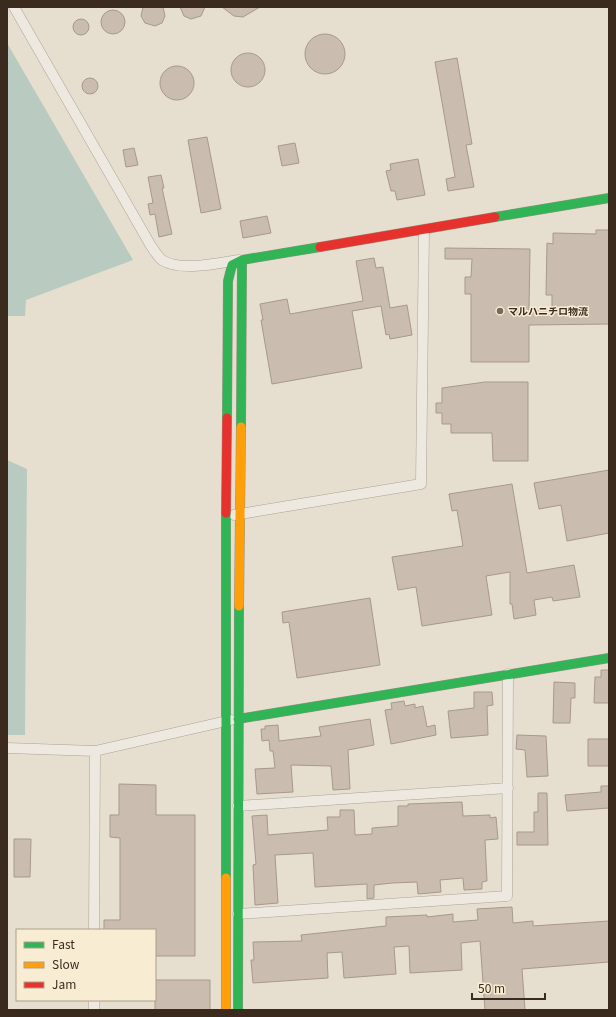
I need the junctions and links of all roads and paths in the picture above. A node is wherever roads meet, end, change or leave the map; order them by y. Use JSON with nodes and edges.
{"nodes":[{"id":1,"x":14,"y":7,"type":"edge"},
{"id":2,"x":609,"y":198,"type":"edge"},
{"id":3,"x":424,"y":230,"type":"junction"},
{"id":4,"x":242,"y":260,"type":"junction"},
{"id":5,"x":241,"y":514,"type":"junction"},
{"id":6,"x":226,"y":516,"type":"junction"},
{"id":7,"x":609,"y":658,"type":"edge"},
{"id":8,"x":508,"y":674,"type":"junction"},
{"id":9,"x":238,"y":719,"type":"junction"},
{"id":10,"x":224,"y":720,"type":"junction"},
{"id":11,"x":7,"y":748,"type":"edge"},
{"id":12,"x":95,"y":751,"type":"junction"},
{"id":13,"x":508,"y":788,"type":"junction"},
{"id":14,"x":238,"y":806,"type":"junction"},
{"id":15,"x":238,"y":914,"type":"junction"},
{"id":16,"x":94,"y":929,"type":"edge"},
{"id":17,"x":226,"y":1010,"type":"edge"},
{"id":18,"x":238,"y":1010,"type":"edge"}],
"edges":[{"from":1,"to":4,"type":"street"},
{"from":2,"to":3,"type":"street"},
{"from":3,"to":4,"type":"street"},
{"from":3,"to":5,"type":"street"},
{"from":4,"to":5,"type":"street"},
{"from":4,"to":6,"type":"street"},
{"from":5,"to":6,"type":"street"},
{"from":5,"to":9,"type":"street"},
{"from":6,"to":10,"type":"street"},
{"from":7,"to":8,"type":"street"},
{"from":8,"to":9,"type":"street"},
{"from":8,"to":13,"type":"street"},
{"from":9,"to":10,"type":"street"},
{"from":9,"to":14,"type":"street"},
{"from":10,"to":12,"type":"street"},
{"from":10,"to":17,"type":"street"},
{"from":11,"to":12,"type":"street"},
{"from":12,"to":16,"type":"street"},
{"from":13,"to":14,"type":"street"},
{"from":13,"to":15,"type":"street"},
{"from":14,"to":15,"type":"street"},
{"from":15,"to":18,"type":"street"}]}
